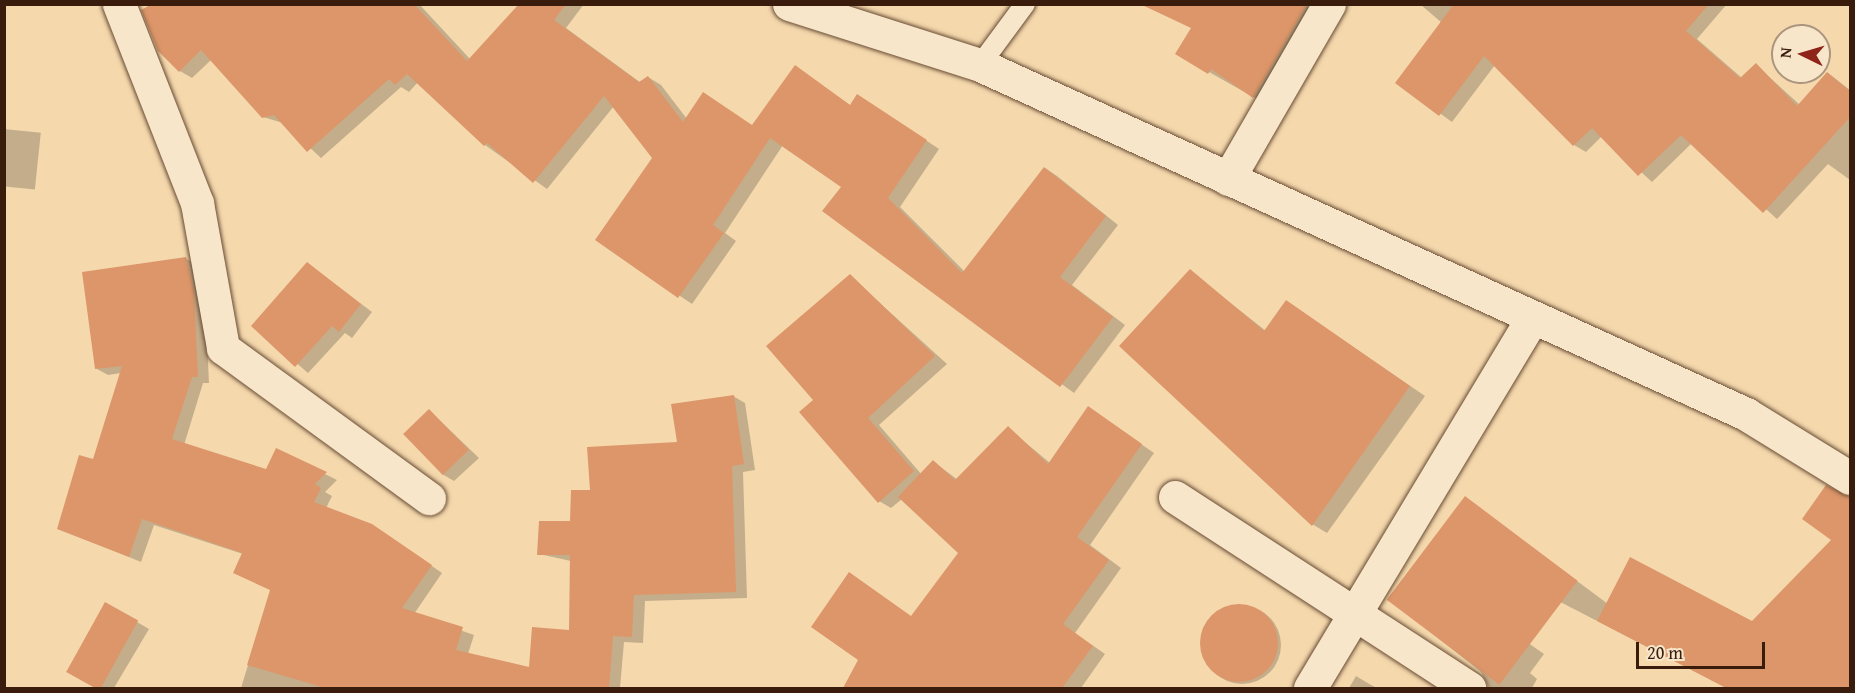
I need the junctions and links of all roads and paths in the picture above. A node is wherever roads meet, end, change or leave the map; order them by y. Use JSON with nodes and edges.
{"nodes":[{"id":1,"x":119,"y":4,"type":"edge"},
{"id":2,"x":789,"y":4,"type":"edge"},
{"id":3,"x":1024,"y":4,"type":"edge"},
{"id":4,"x":1329,"y":4,"type":"edge"},
{"id":5,"x":980,"y":65,"type":"junction"},
{"id":6,"x":1228,"y":179,"type":"junction"},
{"id":7,"x":1532,"y":318,"type":"junction"},
{"id":8,"x":1851,"y":478,"type":"edge"},
{"id":9,"x":1175,"y":497,"type":"dead end"},
{"id":10,"x":429,"y":498,"type":"dead end"},
{"id":11,"x":1353,"y":617,"type":"junction"},
{"id":12,"x":1310,"y":688,"type":"edge"},
{"id":13,"x":1469,"y":688,"type":"edge"}],
"edges":[{"from":1,"to":10,"type":"street"},
{"from":2,"to":5,"type":"street"},
{"from":3,"to":5,"type":"lane"},
{"from":4,"to":6,"type":"street"},
{"from":5,"to":6,"type":"street"},
{"from":6,"to":7,"type":"street"},
{"from":7,"to":8,"type":"street"},
{"from":7,"to":11,"type":"street"},
{"from":9,"to":11,"type":"street"},
{"from":11,"to":12,"type":"street"},
{"from":11,"to":13,"type":"street"}]}
